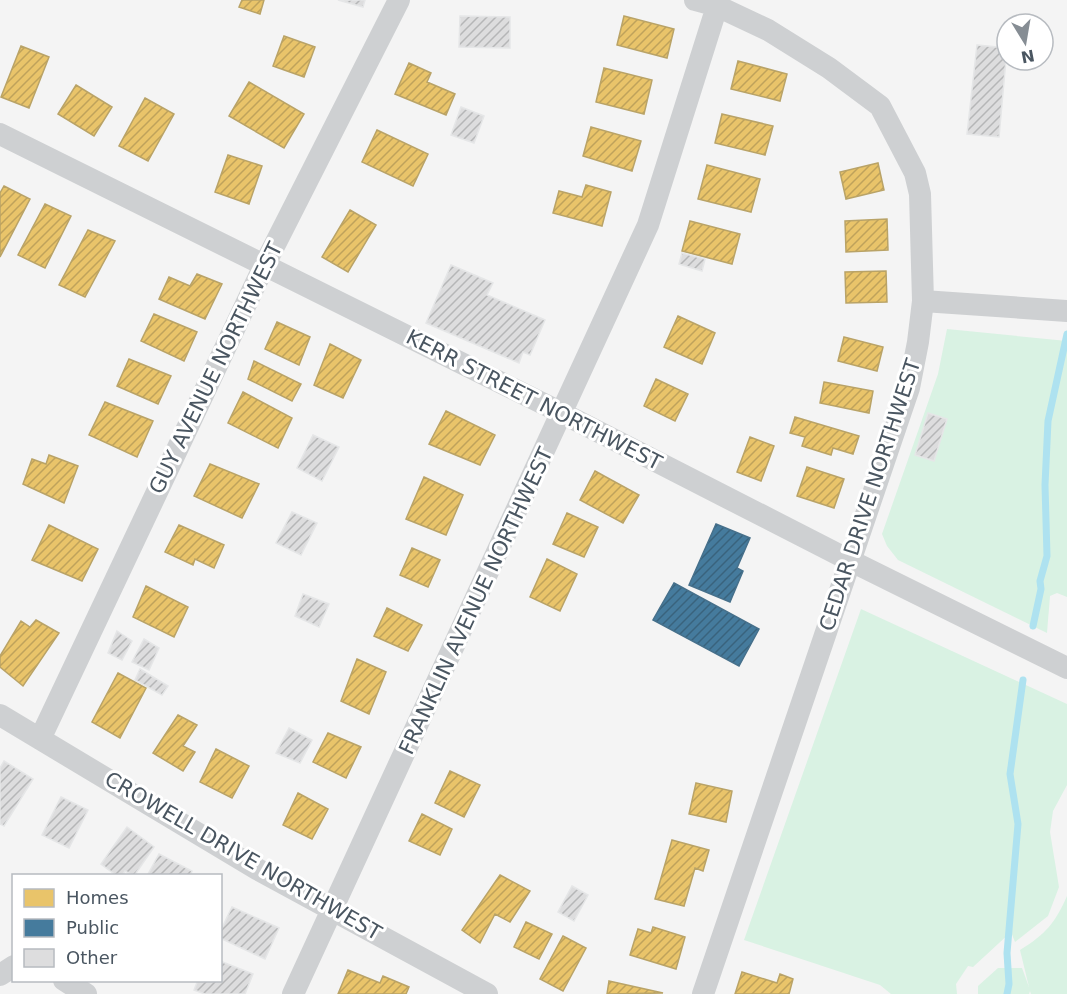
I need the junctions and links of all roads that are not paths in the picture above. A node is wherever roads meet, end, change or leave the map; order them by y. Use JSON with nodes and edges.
{"nodes":[{"id":1,"x":399,"y":0,"type":"edge"},
{"id":2,"x":695,"y":0,"type":"edge"},
{"id":3,"x":718,"y":3,"type":"edge"},
{"id":4,"x":0,"y":134,"type":"edge"},
{"id":5,"x":264,"y":266,"type":"junction"},
{"id":6,"x":923,"y":301,"type":"junction"},
{"id":7,"x":1056,"y":311,"type":"edge"},
{"id":8,"x":562,"y":413,"type":"junction"},
{"id":9,"x":849,"y":560,"type":"junction"},
{"id":10,"x":1067,"y":668,"type":"edge"},
{"id":11,"x":0,"y":715,"type":"edge"},
{"id":12,"x":40,"y":739,"type":"junction"},
{"id":13,"x":333,"y":910,"type":"junction"},
{"id":14,"x":66,"y":982,"type":"edge"},
{"id":15,"x":86,"y":994,"type":"edge"},
{"id":16,"x":293,"y":994,"type":"edge"},
{"id":17,"x":487,"y":994,"type":"edge"},
{"id":18,"x":703,"y":994,"type":"edge"}],
"edges":[{"from":1,"to":5,"type":"street","name":"GUY AVENUE NORTHWEST"},
{"from":2,"to":3,"type":"street","name":"CEDAR DRIVE NORTHWEST"},
{"from":3,"to":6,"type":"street","name":"CEDAR DRIVE NORTHWEST"},
{"from":3,"to":8,"type":"street","name":"FRANKLIN AVENUE NORTHWEST"},
{"from":4,"to":5,"type":"street","name":"KERR STREET NORTHWEST"},
{"from":5,"to":8,"type":"street","name":"KERR STREET NORTHWEST"},
{"from":5,"to":12,"type":"street","name":"GUY AVENUE NORTHWEST"},
{"from":6,"to":7,"type":"street"},
{"from":6,"to":9,"type":"street","name":"CEDAR DRIVE NORTHWEST"},
{"from":8,"to":9,"type":"street","name":"KERR STREET NORTHWEST"},
{"from":8,"to":13,"type":"street","name":"FRANKLIN AVENUE NORTHWEST"},
{"from":9,"to":10,"type":"street","name":"KERR STREET NORTHWEST"},
{"from":9,"to":18,"type":"street","name":"CEDAR DRIVE NORTHWEST"},
{"from":11,"to":12,"type":"street","name":"CROWELL DRIVE NORTHWEST"},
{"from":12,"to":13,"type":"street","name":"CROWELL DRIVE NORTHWEST"},
{"from":13,"to":16,"type":"street","name":"FRANKLIN AVENUE NORTHWEST"},
{"from":13,"to":17,"type":"street","name":"CROWELL DRIVE NORTHWEST"},
{"from":14,"to":15,"type":"street"}]}
